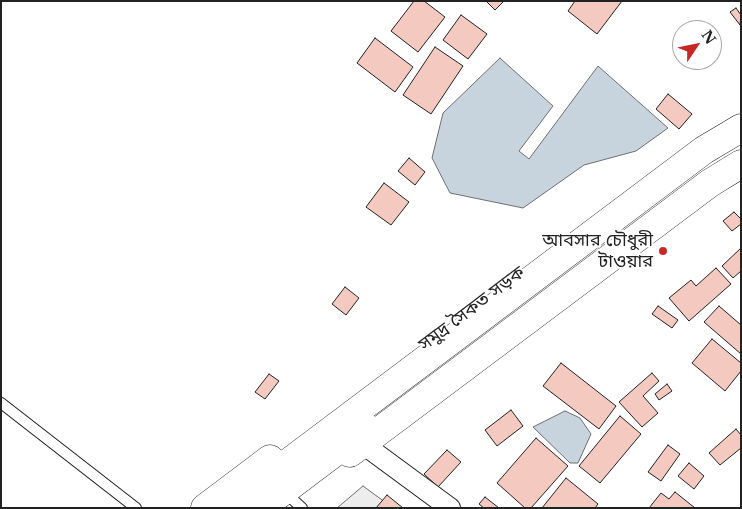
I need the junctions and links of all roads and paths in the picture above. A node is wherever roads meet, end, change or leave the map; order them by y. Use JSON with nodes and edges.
{"nodes":[{"id":1,"x":741,"y":114,"type":"edge"},
{"id":2,"x":741,"y":128,"type":"edge"},
{"id":3,"x":741,"y":149,"type":"edge"},
{"id":4,"x":741,"y":164,"type":"edge"},
{"id":5,"x":1,"y":403,"type":"edge"},
{"id":6,"x":363,"y":444,"type":"junction"},
{"id":7,"x":290,"y":504,"type":"edge"},
{"id":8,"x":136,"y":508,"type":"edge"},
{"id":9,"x":205,"y":508,"type":"edge"},
{"id":10,"x":228,"y":508,"type":"edge"},
{"id":11,"x":261,"y":508,"type":"edge"},
{"id":12,"x":450,"y":508,"type":"edge"}],
"edges":[{"from":1,"to":9,"type":"main road","name":"সমুদ্র সৈকত সড়ক"},
{"from":2,"to":10,"type":"main road"},
{"from":3,"to":11,"type":"main road"},
{"from":4,"to":6,"type":"main road"},
{"from":5,"to":8,"type":"lane"},
{"from":6,"to":7,"type":"main road"},
{"from":6,"to":12,"type":"street"}]}
